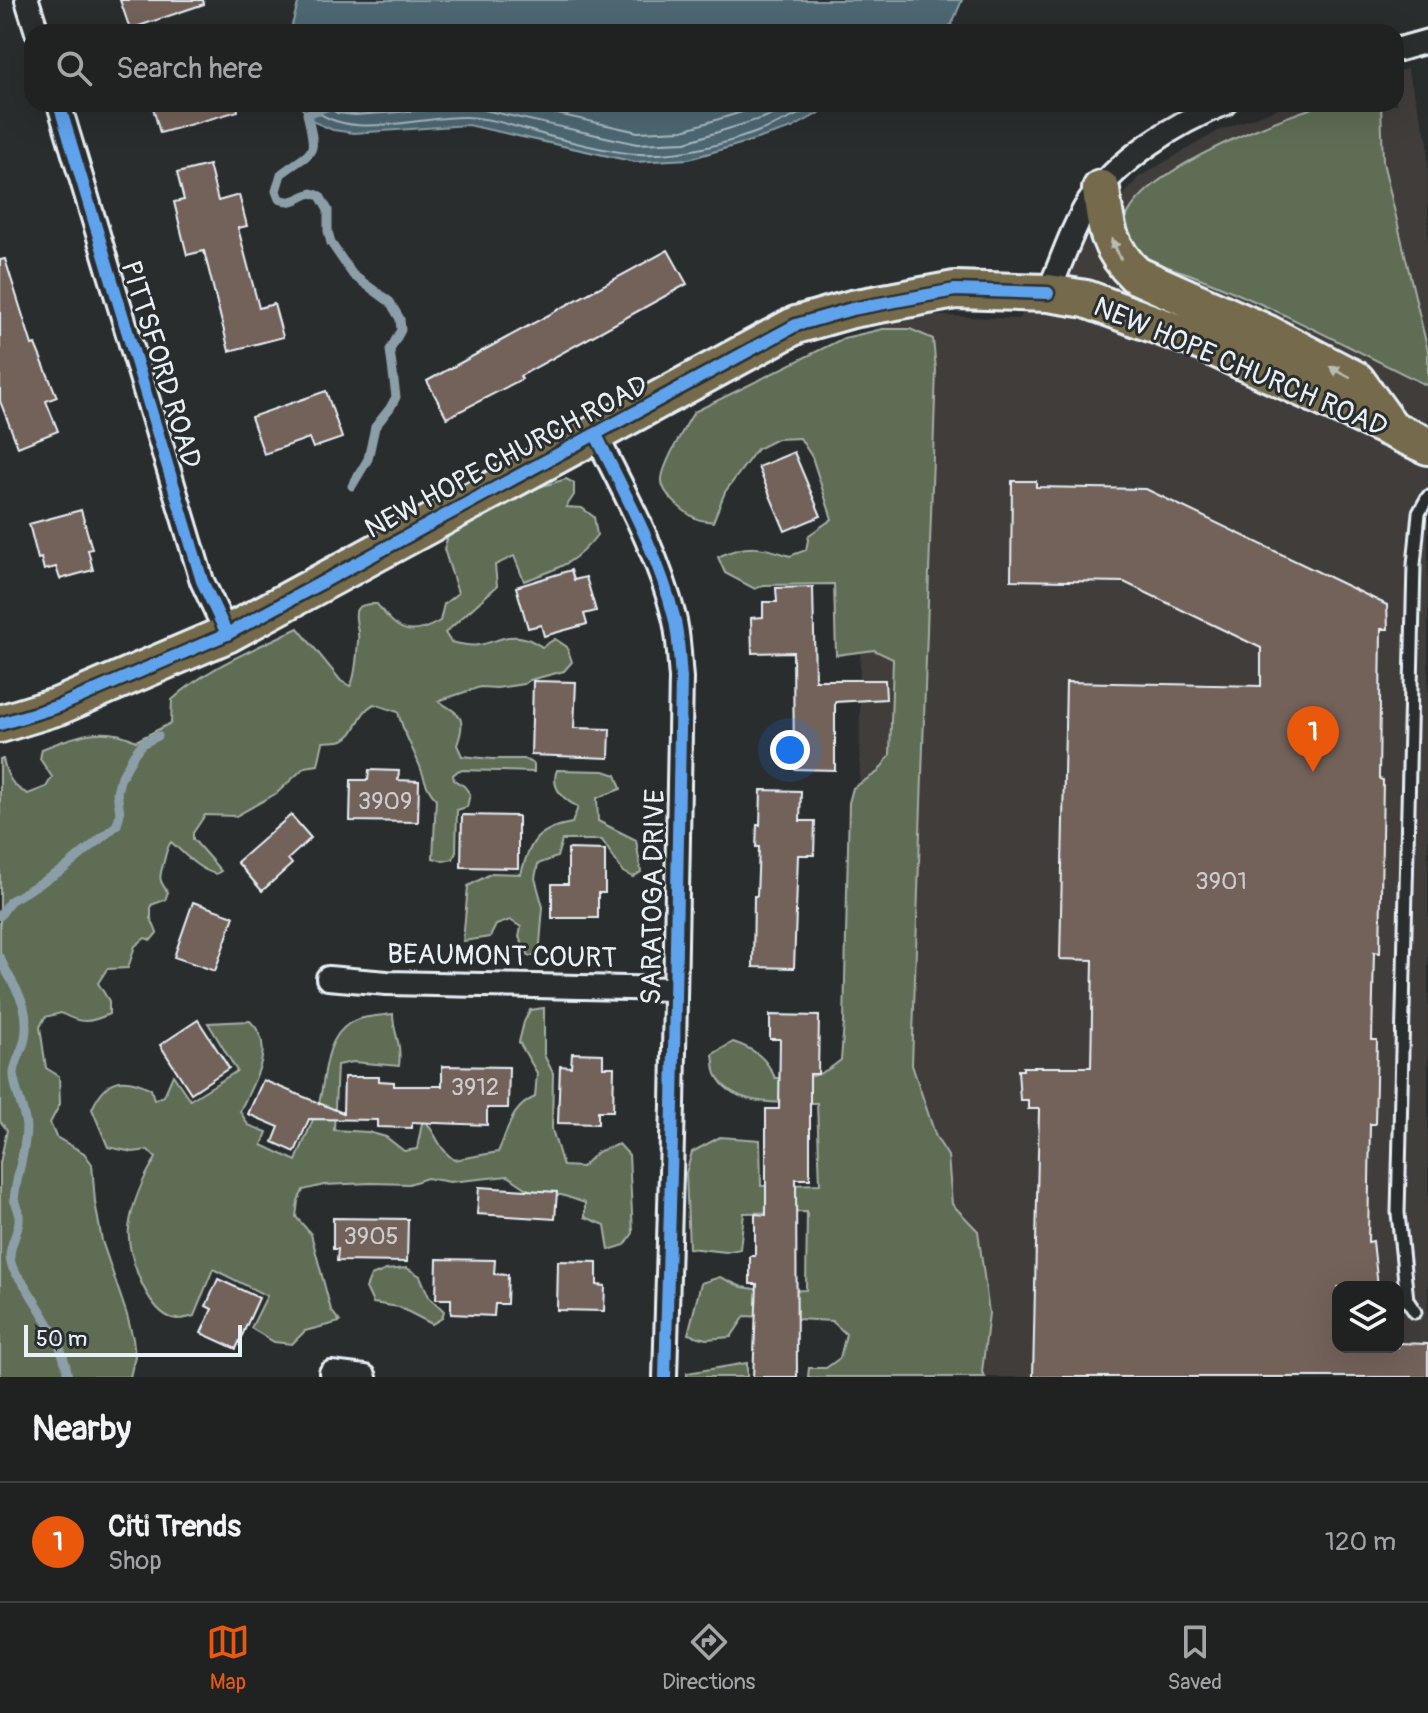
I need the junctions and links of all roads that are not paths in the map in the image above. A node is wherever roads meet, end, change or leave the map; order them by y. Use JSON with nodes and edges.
{"nodes":[{"id":1,"x":27,"y":0,"type":"edge"},
{"id":2,"x":34,"y":24,"type":"edge"},
{"id":3,"x":1428,"y":41,"type":"edge"},
{"id":4,"x":1404,"y":48,"type":"edge"},
{"id":5,"x":61,"y":112,"type":"edge"},
{"id":6,"x":1204,"y":112,"type":"edge"},
{"id":7,"x":1101,"y":189,"type":"junction"},
{"id":8,"x":1048,"y":293,"type":"junction"},
{"id":9,"x":1391,"y":429,"type":"junction"},
{"id":10,"x":596,"y":435,"type":"junction"},
{"id":11,"x":1428,"y":446,"type":"edge"},
{"id":12,"x":1428,"y":497,"type":"edge"},
{"id":13,"x":227,"y":634,"type":"junction"},
{"id":14,"x":0,"y":724,"type":"edge"},
{"id":15,"x":328,"y":978,"type":"dead end"},
{"id":16,"x":674,"y":989,"type":"junction"},
{"id":17,"x":1415,"y":1312,"type":"dead end"},
{"id":18,"x":331,"y":1373,"type":"dead end"},
{"id":19,"x":365,"y":1377,"type":"edge"},
{"id":20,"x":665,"y":1377,"type":"edge"}],
"edges":[{"from":1,"to":2,"type":"street"},
{"from":3,"to":4,"type":"street"},
{"from":5,"to":13,"type":"street","name":"PITTSFORD ROAD"},
{"from":6,"to":7,"type":"street"},
{"from":7,"to":8,"type":"street"},
{"from":9,"to":7,"type":"main road","one_way":true},
{"from":8,"to":9,"type":"main road","name":"NEW HOPE CHURCH ROAD"},
{"from":8,"to":10,"type":"main road","name":"NEW HOPE CHURCH ROAD"},
{"from":9,"to":11,"type":"main road","name":"NEW HOPE CHURCH ROAD"},
{"from":10,"to":13,"type":"main road","name":"NEW HOPE CHURCH ROAD"},
{"from":10,"to":16,"type":"street","name":"SARATOGA DRIVE"},
{"from":12,"to":17,"type":"lane"},
{"from":13,"to":14,"type":"main road","name":"NEW HOPE CHURCH ROAD"},
{"from":15,"to":16,"type":"street","name":"BEAUMONT COURT"},
{"from":16,"to":20,"type":"street","name":"SARATOGA DRIVE"},
{"from":18,"to":19,"type":"street"}]}
